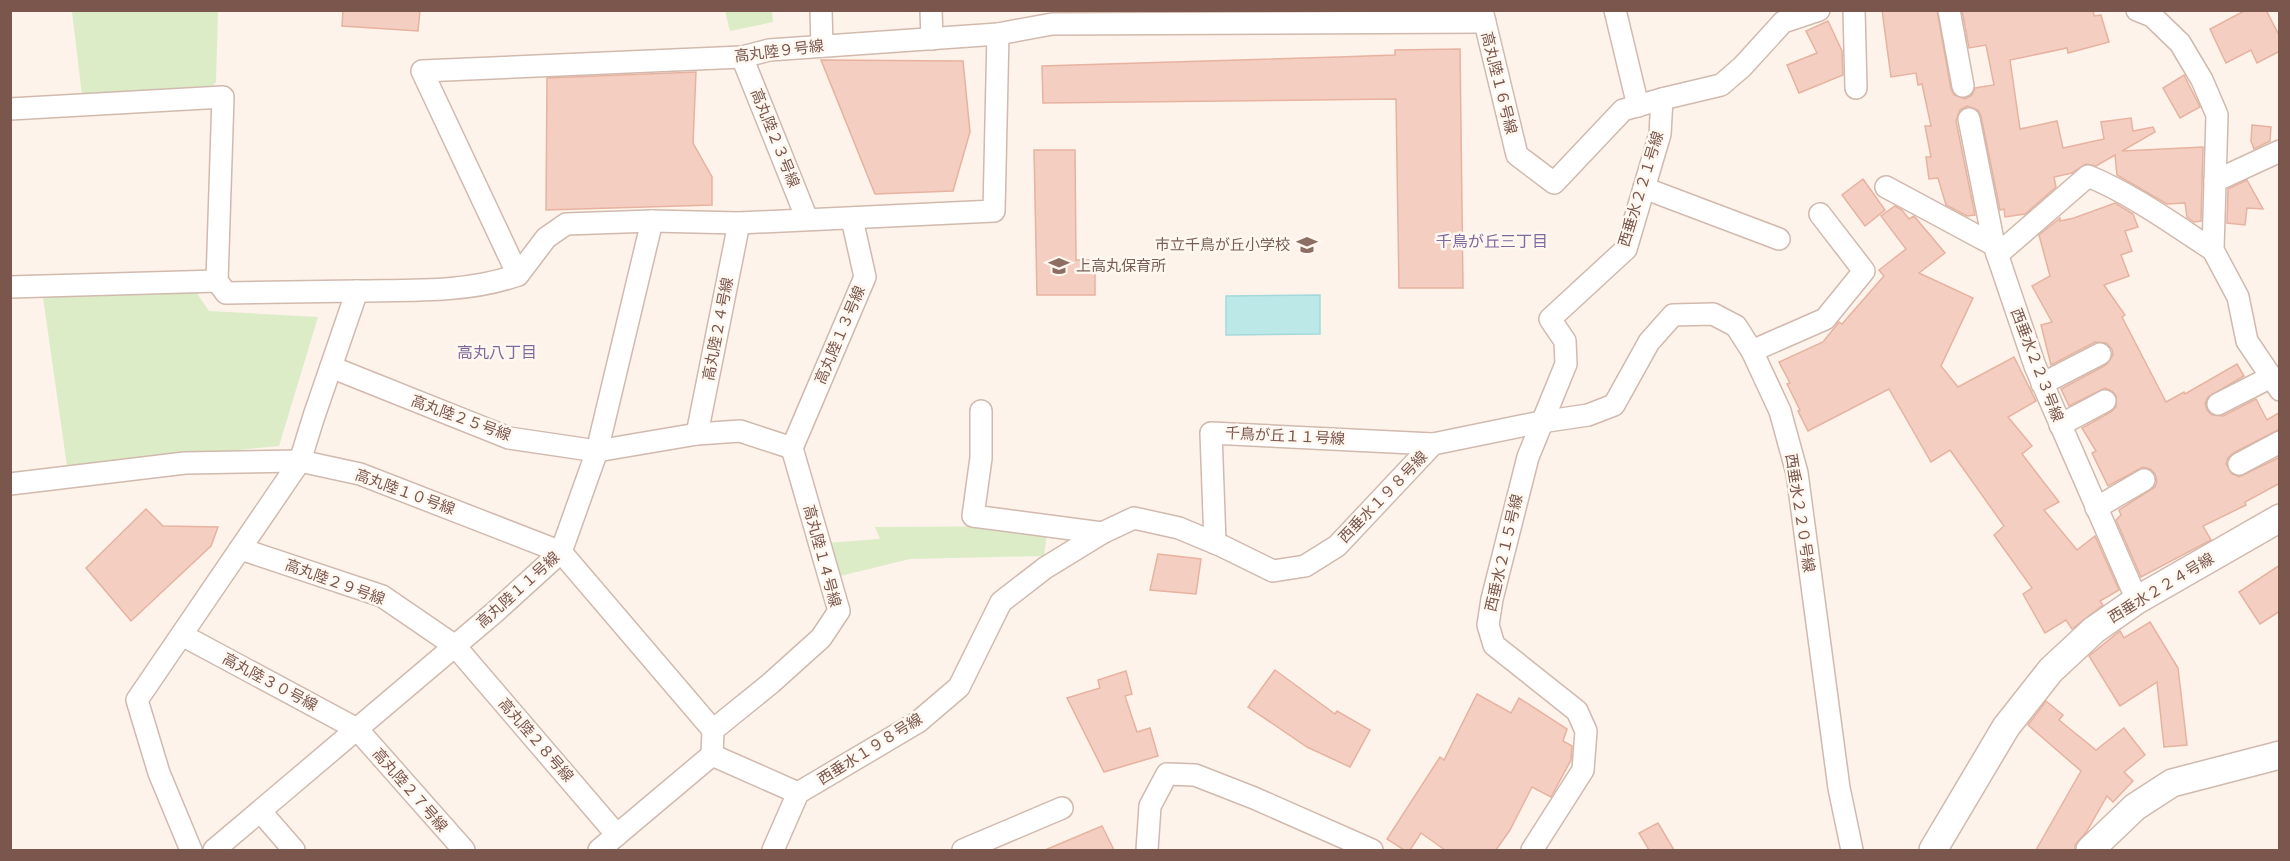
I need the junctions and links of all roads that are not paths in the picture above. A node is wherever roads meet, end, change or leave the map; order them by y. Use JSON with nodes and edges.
{"nodes":[{"id":1,"x":821,"y":10,"type":"edge"},
{"id":2,"x":931,"y":10,"type":"edge"},
{"id":3,"x":1615,"y":10,"type":"edge"},
{"id":4,"x":1820,"y":10,"type":"edge"},
{"id":5,"x":1854,"y":10,"type":"edge"},
{"id":6,"x":1949,"y":10,"type":"edge"},
{"id":7,"x":2137,"y":10,"type":"edge"},
{"id":8,"x":1484,"y":16,"type":"edge"},
{"id":9,"x":1052,"y":17,"type":"edge"},
{"id":10,"x":998,"y":34,"type":"junction"},
{"id":11,"x":932,"y":39,"type":"junction"},
{"id":12,"x":822,"y":46,"type":"junction"},
{"id":13,"x":742,"y":57,"type":"junction"},
{"id":14,"x":1963,"y":86,"type":"dead end"},
{"id":15,"x":1856,"y":88,"type":"dead end"},
{"id":16,"x":1662,"y":99,"type":"junction"},
{"id":17,"x":1638,"y":106,"type":"junction"},
{"id":18,"x":10,"y":109,"type":"edge"},
{"id":19,"x":1969,"y":119,"type":"dead end"},
{"id":20,"x":2280,"y":151,"type":"edge"},
{"id":21,"x":2215,"y":181,"type":"junction"},
{"id":22,"x":1886,"y":187,"type":"dead end"},
{"id":23,"x":1644,"y":188,"type":"junction"},
{"id":24,"x":1820,"y":214,"type":"dead end"},
{"id":25,"x":807,"y":219,"type":"junction"},
{"id":26,"x":852,"y":219,"type":"junction"},
{"id":27,"x":652,"y":221,"type":"junction"},
{"id":28,"x":739,"y":223,"type":"junction"},
{"id":29,"x":1779,"y":239,"type":"dead end"},
{"id":30,"x":1996,"y":250,"type":"junction"},
{"id":31,"x":2213,"y":250,"type":"junction"},
{"id":32,"x":518,"y":275,"type":"junction"},
{"id":33,"x":217,"y":281,"type":"junction"},
{"id":34,"x":10,"y":287,"type":"edge"},
{"id":35,"x":357,"y":291,"type":"junction"},
{"id":36,"x":1550,"y":319,"type":"joint"},
{"id":37,"x":1752,"y":351,"type":"junction"},
{"id":38,"x":2100,"y":354,"type":"dead end"},
{"id":39,"x":331,"y":367,"type":"junction"},
{"id":40,"x":2275,"y":383,"type":"edge"},
{"id":41,"x":2042,"y":384,"type":"junction"},
{"id":42,"x":2105,"y":401,"type":"dead end"},
{"id":43,"x":2218,"y":404,"type":"dead end"},
{"id":44,"x":981,"y":411,"type":"dead end"},
{"id":45,"x":1541,"y":422,"type":"junction"},
{"id":46,"x":2060,"y":425,"type":"junction"},
{"id":47,"x":697,"y":434,"type":"junction"},
{"id":48,"x":2280,"y":442,"type":"edge"},
{"id":49,"x":1433,"y":444,"type":"junction"},
{"id":50,"x":792,"y":448,"type":"junction"},
{"id":51,"x":597,"y":451,"type":"junction"},
{"id":52,"x":300,"y":461,"type":"junction"},
{"id":53,"x":2239,"y":464,"type":"dead end"},
{"id":54,"x":2144,"y":480,"type":"dead end"},
{"id":55,"x":10,"y":484,"type":"edge"},
{"id":56,"x":2096,"y":508,"type":"junction"},
{"id":57,"x":2280,"y":518,"type":"edge"},
{"id":58,"x":1102,"y":533,"type":"junction"},
{"id":59,"x":1215,"y":543,"type":"junction"},
{"id":60,"x":241,"y":549,"type":"junction"},
{"id":61,"x":561,"y":552,"type":"junction"},
{"id":62,"x":2137,"y":600,"type":"junction"},
{"id":63,"x":182,"y":635,"type":"junction"},
{"id":64,"x":455,"y":646,"type":"junction"},
{"id":65,"x":357,"y":729,"type":"junction"},
{"id":66,"x":713,"y":730,"type":"junction"},
{"id":67,"x":712,"y":755,"type":"junction"},
{"id":68,"x":2280,"y":755,"type":"edge"},
{"id":69,"x":798,"y":793,"type":"junction"},
{"id":70,"x":1062,"y":808,"type":"dead end"},
{"id":71,"x":260,"y":811,"type":"junction"},
{"id":72,"x":617,"y":835,"type":"junction"},
{"id":73,"x":191,"y":850,"type":"edge"},
{"id":74,"x":214,"y":850,"type":"edge"},
{"id":75,"x":294,"y":850,"type":"edge"},
{"id":76,"x":464,"y":850,"type":"edge"},
{"id":77,"x":599,"y":850,"type":"edge"},
{"id":78,"x":773,"y":850,"type":"edge"},
{"id":79,"x":963,"y":850,"type":"edge"},
{"id":80,"x":1147,"y":850,"type":"edge"},
{"id":81,"x":1372,"y":850,"type":"edge"},
{"id":82,"x":1532,"y":850,"type":"edge"},
{"id":83,"x":1852,"y":850,"type":"edge"},
{"id":84,"x":1933,"y":850,"type":"edge"},
{"id":85,"x":2090,"y":850,"type":"edge"}],
"edges":[{"from":1,"to":12,"type":"street"},
{"from":2,"to":11,"type":"street"},
{"from":3,"to":17,"type":"street"},
{"from":4,"to":16,"type":"street"},
{"from":5,"to":15,"type":"street"},
{"from":6,"to":14,"type":"street"},
{"from":7,"to":21,"type":"street"},
{"from":8,"to":9,"type":"street","name":"高丸陸９号線"},
{"from":8,"to":17,"type":"street","name":"高丸陸１６号線"},
{"from":9,"to":10,"type":"street","name":"高丸陸９号線"},
{"from":10,"to":11,"type":"street","name":"高丸陸９号線"},
{"from":10,"to":26,"type":"street"},
{"from":11,"to":12,"type":"street","name":"高丸陸９号線"},
{"from":12,"to":13,"type":"street","name":"高丸陸９号線"},
{"from":13,"to":25,"type":"street","name":"高丸陸２３号線"},
{"from":13,"to":32,"type":"street","name":"高丸陸９号線"},
{"from":16,"to":17,"type":"street"},
{"from":16,"to":23,"type":"street","name":"西垂水２２１号線"},
{"from":18,"to":33,"type":"street"},
{"from":19,"to":30,"type":"street","name":"西垂水２２３号線"},
{"from":20,"to":21,"type":"street"},
{"from":21,"to":31,"type":"street"},
{"from":22,"to":30,"type":"street"},
{"from":23,"to":29,"type":"street"},
{"from":23,"to":36,"type":"street","name":"西垂水２２１号線"},
{"from":24,"to":37,"type":"street"},
{"from":25,"to":26,"type":"street"},
{"from":25,"to":28,"type":"street"},
{"from":26,"to":50,"type":"street","name":"高丸陸１３号線"},
{"from":27,"to":28,"type":"street"},
{"from":27,"to":32,"type":"street"},
{"from":27,"to":51,"type":"street","name":"高丸陸１１号線"},
{"from":28,"to":47,"type":"street","name":"高丸陸２４号線"},
{"from":30,"to":31,"type":"street"},
{"from":30,"to":41,"type":"street","name":"西垂水２２３号線"},
{"from":31,"to":40,"type":"street"},
{"from":32,"to":35,"type":"street"},
{"from":33,"to":34,"type":"street"},
{"from":33,"to":35,"type":"street"},
{"from":35,"to":39,"type":"street"},
{"from":36,"to":45,"type":"street","name":"西垂水２１５号線"},
{"from":37,"to":45,"type":"street","name":"西垂水２２０号線"},
{"from":37,"to":83,"type":"street","name":"西垂水２２０号線"},
{"from":38,"to":41,"type":"street"},
{"from":39,"to":51,"type":"street","name":"高丸陸２５号線"},
{"from":39,"to":52,"type":"street"},
{"from":40,"to":43,"type":"street"},
{"from":41,"to":46,"type":"street","name":"西垂水２２３号線"},
{"from":42,"to":46,"type":"street"},
{"from":44,"to":58,"type":"street"},
{"from":45,"to":49,"type":"street","name":"西垂水１９８号線"},
{"from":45,"to":82,"type":"street","name":"西垂水２１５号線"},
{"from":46,"to":56,"type":"street","name":"西垂水２２３号線"},
{"from":47,"to":50,"type":"street","name":"高丸陸２５号線"},
{"from":47,"to":51,"type":"street","name":"高丸陸２５号線"},
{"from":48,"to":53,"type":"street"},
{"from":49,"to":59,"type":"street","name":"西垂水１９８号線"},
{"from":49,"to":59,"type":"street","name":"千鳥が丘１１号線"},
{"from":50,"to":66,"type":"street","name":"高丸陸１４号線"},
{"from":51,"to":61,"type":"street","name":"高丸陸１１号線"},
{"from":52,"to":55,"type":"street","name":"高丸陸１０号線"},
{"from":52,"to":60,"type":"street"},
{"from":52,"to":61,"type":"street","name":"高丸陸１０号線"},
{"from":54,"to":56,"type":"street"},
{"from":56,"to":62,"type":"street","name":"西垂水２２３号線"},
{"from":57,"to":62,"type":"street","name":"西垂水２２４号線"},
{"from":58,"to":59,"type":"street","name":"西垂水１９８号線"},
{"from":58,"to":69,"type":"street","name":"西垂水１９８号線"},
{"from":60,"to":63,"type":"street"},
{"from":60,"to":64,"type":"street","name":"高丸陸２９号線"},
{"from":61,"to":64,"type":"street","name":"高丸陸１１号線"},
{"from":61,"to":66,"type":"street","name":"高丸陸１０号線"},
{"from":62,"to":84,"type":"street","name":"西垂水２２４号線"},
{"from":63,"to":65,"type":"street","name":"高丸陸３０号線"},
{"from":63,"to":73,"type":"street"},
{"from":64,"to":65,"type":"street","name":"高丸陸１１号線"},
{"from":64,"to":72,"type":"street","name":"高丸陸２８号線"},
{"from":65,"to":71,"type":"street","name":"高丸陸１１号線"},
{"from":65,"to":76,"type":"street","name":"高丸陸２７号線"},
{"from":66,"to":67,"type":"street"},
{"from":67,"to":69,"type":"street"},
{"from":67,"to":72,"type":"street"},
{"from":68,"to":85,"type":"street"},
{"from":69,"to":78,"type":"street"},
{"from":70,"to":79,"type":"street"},
{"from":71,"to":74,"type":"street","name":"高丸陸１１号線"},
{"from":71,"to":75,"type":"street"},
{"from":72,"to":77,"type":"street"},
{"from":80,"to":81,"type":"street"}]}
